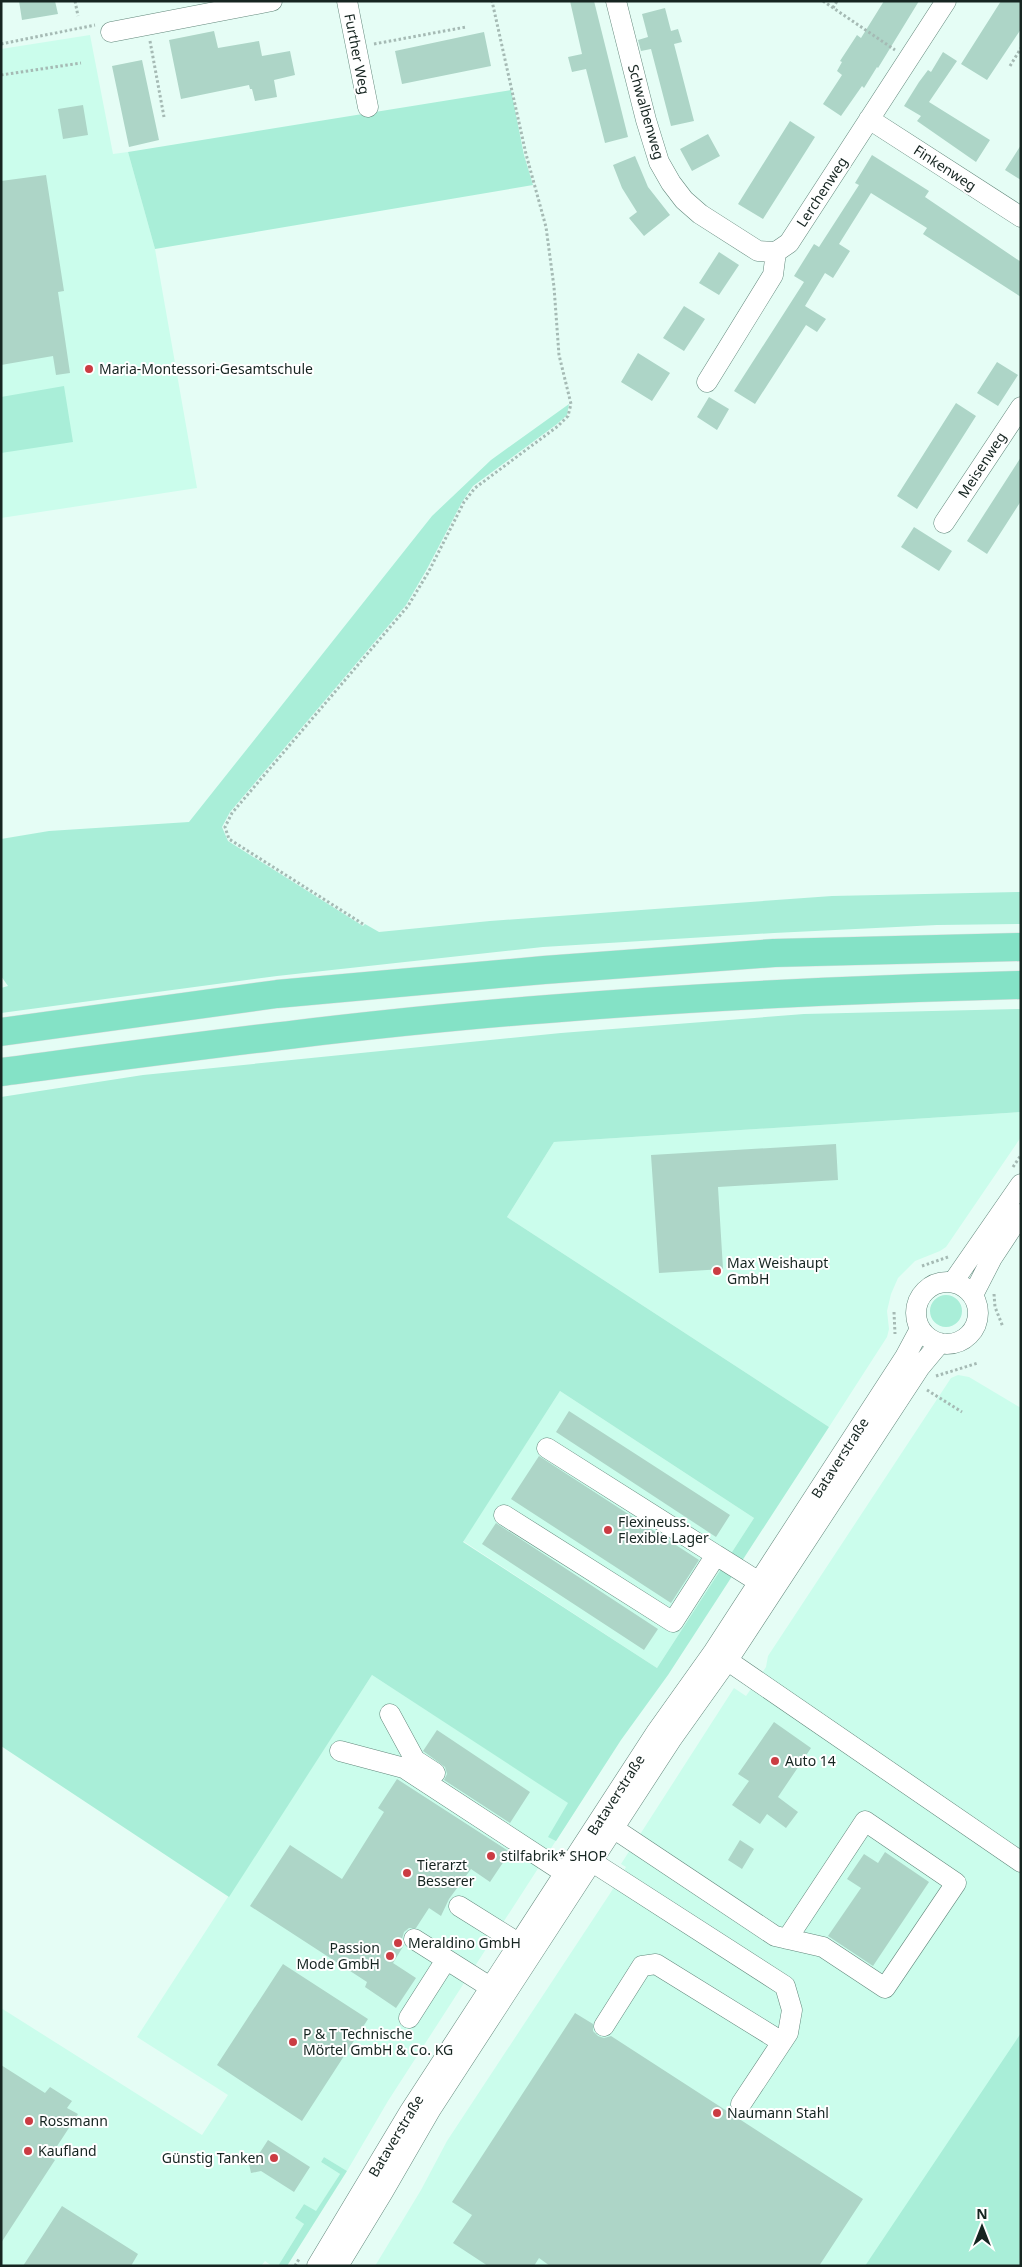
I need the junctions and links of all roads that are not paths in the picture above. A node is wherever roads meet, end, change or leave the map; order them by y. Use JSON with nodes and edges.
{"nodes":[{"id":1,"x":272,"y":1,"type":"edge"},
{"id":2,"x":347,"y":1,"type":"edge"},
{"id":3,"x":616,"y":1,"type":"edge"},
{"id":4,"x":946,"y":1,"type":"edge"},
{"id":5,"x":103,"y":29,"type":"road end"},
{"id":6,"x":368,"y":107,"type":"dead end"},
{"id":7,"x":869,"y":119,"type":"junction"},
{"id":8,"x":1021,"y":217,"type":"edge"},
{"id":9,"x":776,"y":252,"type":"junction"},
{"id":10,"x":706,"y":382,"type":"dead end"},
{"id":11,"x":1021,"y":407,"type":"edge"},
{"id":12,"x":944,"y":523,"type":"dead end"},
{"id":13,"x":1021,"y":947,"type":"edge"},
{"id":14,"x":1021,"y":984,"type":"edge"},
{"id":15,"x":1,"y":1032,"type":"edge"},
{"id":16,"x":1,"y":1072,"type":"edge"},
{"id":17,"x":1021,"y":1184,"type":"edge"},
{"id":18,"x":1021,"y":1214,"type":"edge"},
{"id":19,"x":953,"y":1282,"type":"junction"},
{"id":20,"x":973,"y":1295,"type":"junction"},
{"id":21,"x":920,"y":1329,"type":"junction"},
{"id":22,"x":940,"y":1344,"type":"junction"},
{"id":23,"x":546,"y":1448,"type":"dead end"},
{"id":24,"x":504,"y":1515,"type":"dead end"},
{"id":25,"x":716,"y":1555,"type":"junction"},
{"id":26,"x":759,"y":1582,"type":"junction"},
{"id":27,"x":721,"y":1656,"type":"junction"},
{"id":28,"x":390,"y":1714,"type":"dead end"},
{"id":29,"x":340,"y":1751,"type":"dead end"},
{"id":30,"x":607,"y":1824,"type":"junction"},
{"id":31,"x":1021,"y":1862,"type":"edge"},
{"id":32,"x":579,"y":1867,"type":"junction"},
{"id":33,"x":459,"y":1906,"type":"dead end"},
{"id":34,"x":414,"y":1939,"type":"dead end"},
{"id":35,"x":787,"y":1939,"type":"junction"},
{"id":36,"x":526,"y":1948,"type":"junction"},
{"id":37,"x":446,"y":1960,"type":"junction"},
{"id":38,"x":498,"y":1992,"type":"junction"},
{"id":39,"x":409,"y":2018,"type":"dead end"},
{"id":40,"x":604,"y":2026,"type":"dead end"},
{"id":41,"x":782,"y":2042,"type":"junction"},
{"id":42,"x":742,"y":2104,"type":"dead end"},
{"id":43,"x":317,"y":2266,"type":"edge"},
{"id":44,"x":338,"y":2266,"type":"edge"}],
"edges":[{"from":1,"to":5,"type":"street"},
{"from":2,"to":6,"type":"street","name":"Further Weg"},
{"from":3,"to":9,"type":"street","name":"Schwalbenweg"},
{"from":4,"to":7,"type":"street","name":"Lerchenweg"},
{"from":7,"to":8,"type":"street","name":"Finkenweg"},
{"from":7,"to":9,"type":"street","name":"Lerchenweg"},
{"from":9,"to":10,"type":"street"},
{"from":11,"to":12,"type":"street","name":"Meisenweg"},
{"from":13,"to":15,"type":"highway"},
{"from":14,"to":16,"type":"highway"},
{"from":17,"to":19,"type":"street"},
{"from":18,"to":20,"type":"street"},
{"from":19,"to":20,"type":"street"},
{"from":19,"to":21,"type":"street"},
{"from":20,"to":22,"type":"street"},
{"from":21,"to":22,"type":"street"},
{"from":21,"to":26,"type":"street","name":"Bataverstraße"},
{"from":22,"to":27,"type":"street","name":"Bataverstraße"},
{"from":23,"to":25,"type":"street"},
{"from":24,"to":25,"type":"street"},
{"from":25,"to":26,"type":"street"},
{"from":26,"to":27,"type":"street","name":"Bataverstraße"},
{"from":27,"to":30,"type":"street","name":"Bataverstraße"},
{"from":27,"to":31,"type":"street"},
{"from":28,"to":32,"type":"street"},
{"from":29,"to":32,"type":"street"},
{"from":30,"to":32,"type":"street","name":"Bataverstraße"},
{"from":30,"to":35,"type":"street"},
{"from":32,"to":36,"type":"street","name":"Bataverstraße"},
{"from":32,"to":41,"type":"street"},
{"from":33,"to":36,"type":"street"},
{"from":34,"to":37,"type":"street"},
{"from":35,"to":35,"type":"street"},
{"from":36,"to":38,"type":"street","name":"Bataverstraße"},
{"from":37,"to":38,"type":"street"},
{"from":37,"to":39,"type":"street"},
{"from":38,"to":43,"type":"street","name":"Bataverstraße"},
{"from":38,"to":44,"type":"street","name":"Bataverstraße"},
{"from":40,"to":41,"type":"street"},
{"from":41,"to":42,"type":"street"}]}
